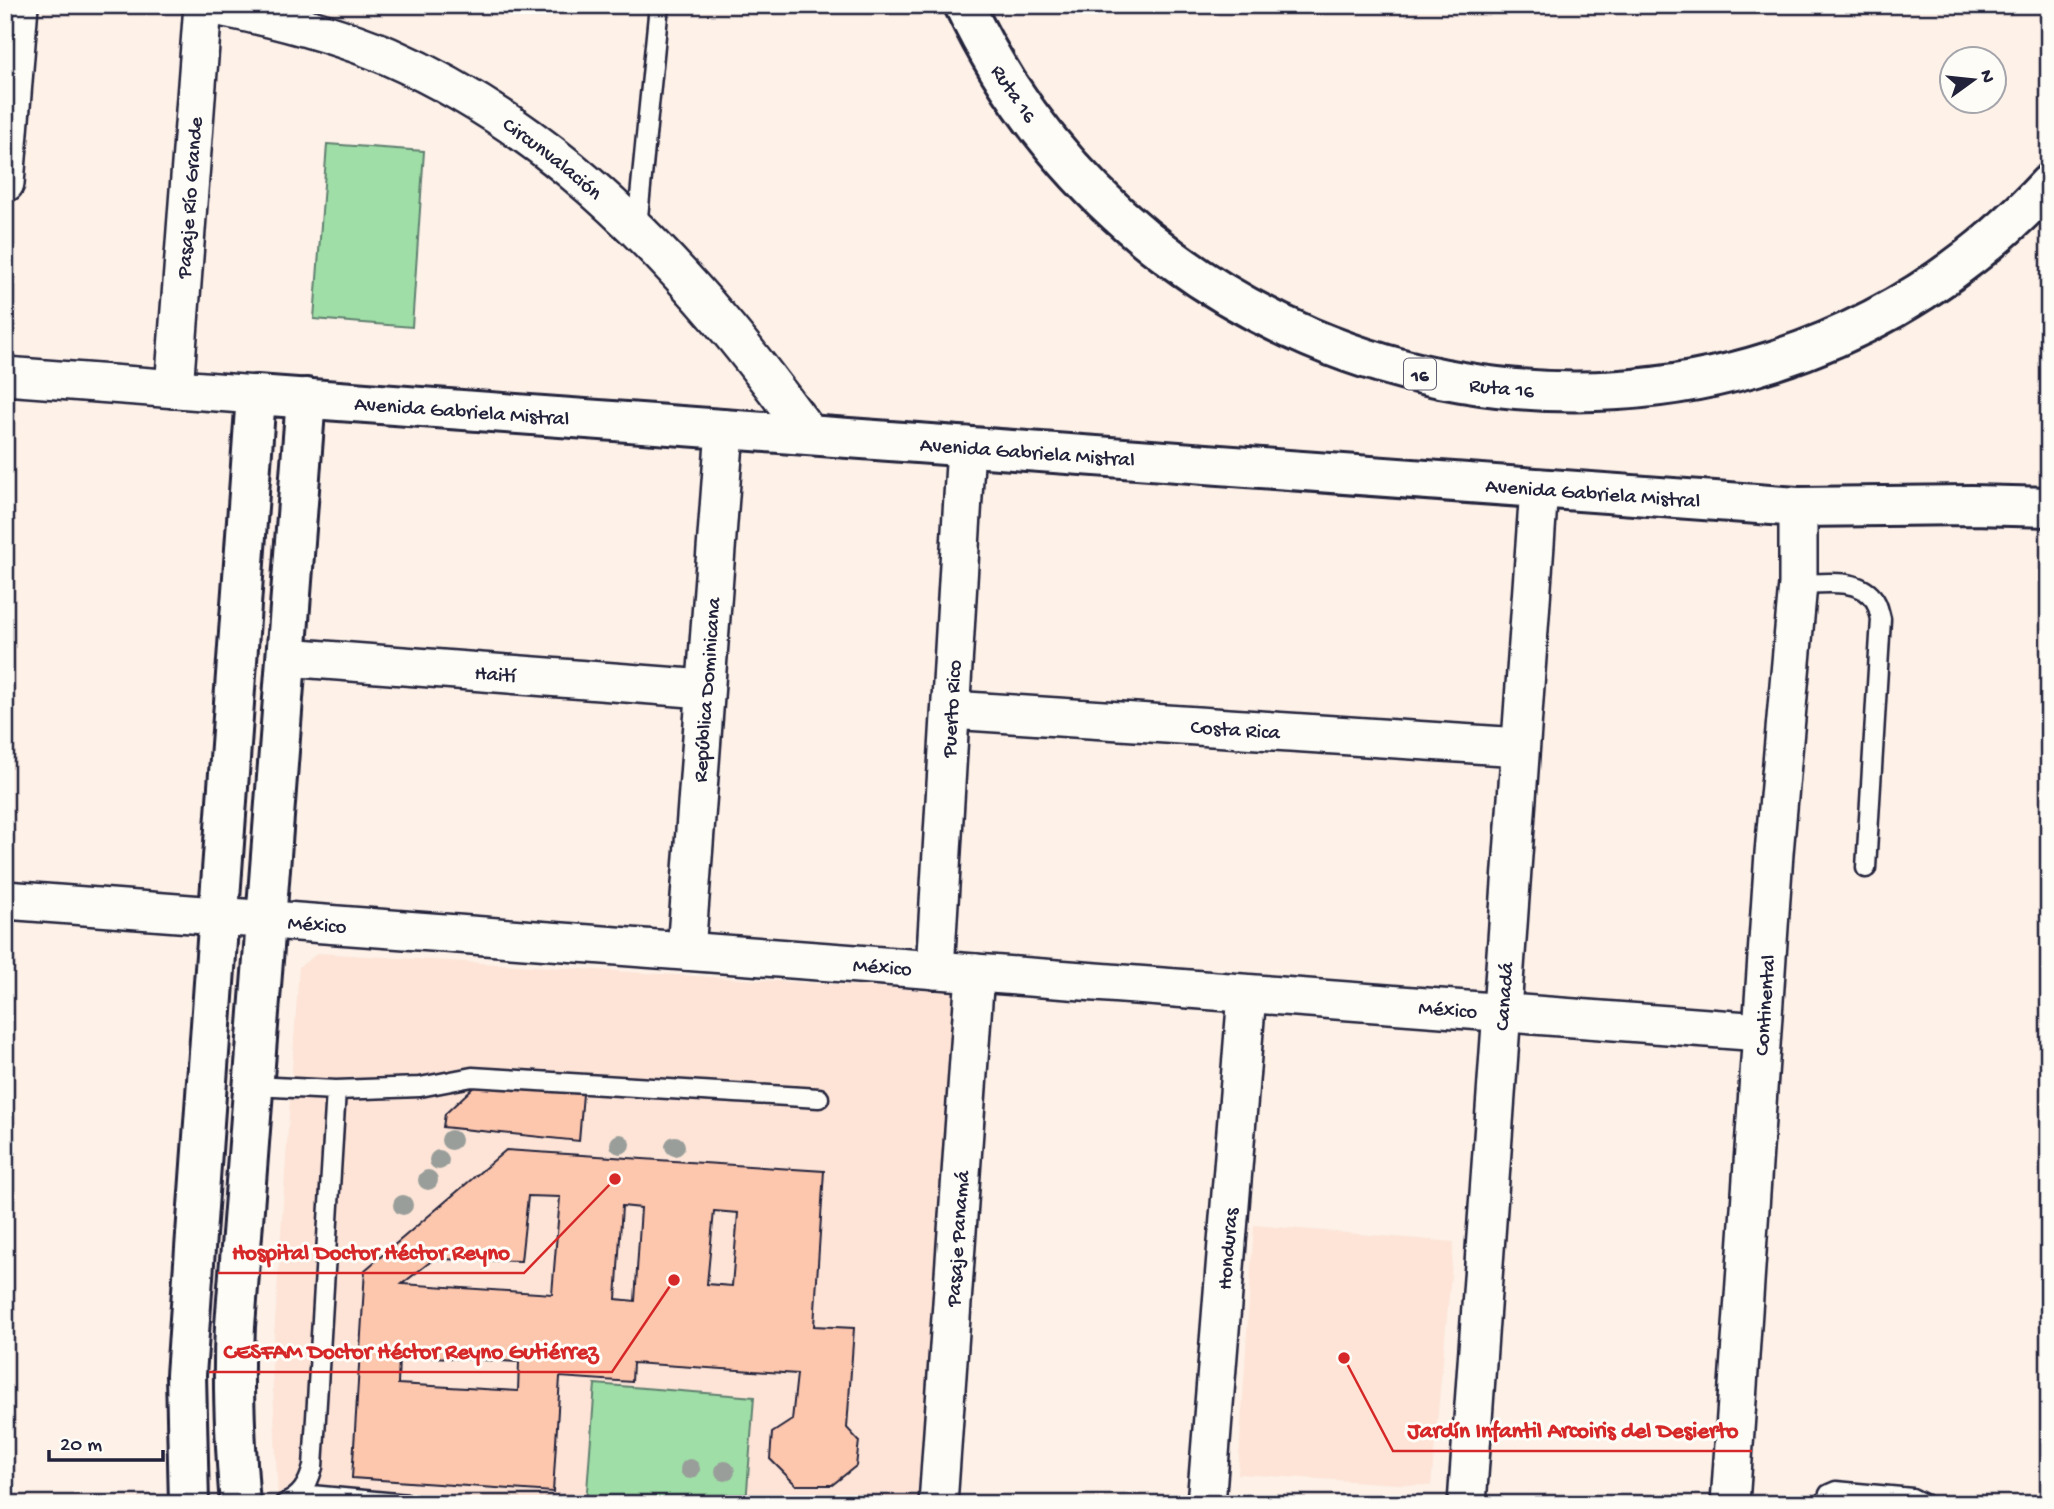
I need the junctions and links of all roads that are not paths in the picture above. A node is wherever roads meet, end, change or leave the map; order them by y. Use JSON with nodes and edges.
{"nodes":[{"id":1,"x":19,"y":5,"type":"edge"},
{"id":2,"x":203,"y":5,"type":"edge"},
{"id":3,"x":210,"y":5,"type":"edge"},
{"id":4,"x":659,"y":5,"type":"edge"},
{"id":5,"x":964,"y":5,"type":"edge"},
{"id":6,"x":5,"y":183,"type":"edge"},
{"id":7,"x":2049,"y":184,"type":"edge"},
{"id":8,"x":637,"y":228,"type":"junction"},
{"id":9,"x":5,"y":376,"type":"edge"},
{"id":10,"x":174,"y":389,"type":"junction"},
{"id":11,"x":256,"y":395,"type":"junction"},
{"id":12,"x":306,"y":398,"type":"junction"},
{"id":13,"x":725,"y":429,"type":"junction"},
{"id":14,"x":810,"y":435,"type":"junction"},
{"id":15,"x":966,"y":446,"type":"junction"},
{"id":16,"x":1539,"y":488,"type":"junction"},
{"id":17,"x":1798,"y":507,"type":"junction"},
{"id":18,"x":2049,"y":507,"type":"edge"},
{"id":19,"x":1798,"y":584,"type":"junction"},
{"id":20,"x":286,"y":657,"type":"junction"},
{"id":21,"x":705,"y":689,"type":"junction"},
{"id":22,"x":951,"y":710,"type":"junction"},
{"id":23,"x":1520,"y":747,"type":"junction"},
{"id":24,"x":1866,"y":868,"type":"dead end"},
{"id":25,"x":5,"y":900,"type":"edge"},
{"id":26,"x":219,"y":916,"type":"junction"},
{"id":27,"x":266,"y":920,"type":"junction"},
{"id":28,"x":687,"y":951,"type":"junction"},
{"id":29,"x":935,"y":971,"type":"junction"},
{"id":30,"x":975,"y":973,"type":"junction"},
{"id":31,"x":1247,"y":994,"type":"junction"},
{"id":32,"x":1501,"y":1013,"type":"junction"},
{"id":33,"x":1760,"y":1032,"type":"junction"},
{"id":34,"x":253,"y":1086,"type":"junction"},
{"id":35,"x":336,"y":1090,"type":"junction"},
{"id":36,"x":819,"y":1098,"type":"dead end"},
{"id":37,"x":300,"y":1494,"type":"junction"},
{"id":38,"x":189,"y":1504,"type":"edge"},
{"id":39,"x":240,"y":1504,"type":"edge"},
{"id":40,"x":284,"y":1504,"type":"edge"},
{"id":41,"x":408,"y":1504,"type":"edge"},
{"id":42,"x":938,"y":1504,"type":"edge"},
{"id":43,"x":1206,"y":1504,"type":"edge"},
{"id":44,"x":1467,"y":1504,"type":"edge"},
{"id":45,"x":1730,"y":1504,"type":"edge"},
{"id":46,"x":1825,"y":1504,"type":"edge"},
{"id":47,"x":1924,"y":1504,"type":"edge"}],
"edges":[{"from":1,"to":6,"type":"street"},
{"from":2,"to":10,"type":"street","name":"Pasaje Río Grande"},
{"from":3,"to":8,"type":"street","name":"Circunvalación"},
{"from":4,"to":8,"type":"lane"},
{"from":5,"to":7,"type":"main road","name":"Ruta 16","number":"16"},
{"from":8,"to":14,"type":"street","name":"Circunvalación"},
{"from":9,"to":10,"type":"street","name":"Avenida Gabriela Mistral"},
{"from":10,"to":11,"type":"street","name":"Avenida Gabriela Mistral"},
{"from":11,"to":12,"type":"main road","name":"Avenida Gabriela Mistral"},
{"from":11,"to":26,"type":"main road"},
{"from":12,"to":13,"type":"main road","name":"Avenida Gabriela Mistral"},
{"from":12,"to":20,"type":"main road"},
{"from":13,"to":14,"type":"main road","name":"Avenida Gabriela Mistral"},
{"from":13,"to":21,"type":"street","name":"República Dominicana"},
{"from":14,"to":15,"type":"main road","name":"Avenida Gabriela Mistral"},
{"from":15,"to":16,"type":"main road","name":"Avenida Gabriela Mistral"},
{"from":15,"to":22,"type":"street","name":"Puerto Rico"},
{"from":16,"to":17,"type":"main road","name":"Avenida Gabriela Mistral"},
{"from":16,"to":23,"type":"street","name":"Canadá"},
{"from":17,"to":18,"type":"main road","name":"Avenida Gabriela Mistral"},
{"from":17,"to":19,"type":"street","name":"Continental"},
{"from":19,"to":24,"type":"lane"},
{"from":19,"to":33,"type":"street","name":"Continental"},
{"from":20,"to":21,"type":"street","name":"Haití"},
{"from":20,"to":27,"type":"main road"},
{"from":21,"to":28,"type":"street","name":"República Dominicana"},
{"from":22,"to":23,"type":"street","name":"Costa Rica"},
{"from":22,"to":29,"type":"street","name":"Puerto Rico"},
{"from":23,"to":32,"type":"street","name":"Canadá"},
{"from":25,"to":26,"type":"street","name":"México"},
{"from":26,"to":27,"type":"street","name":"México"},
{"from":26,"to":38,"type":"main road"},
{"from":27,"to":28,"type":"street","name":"México"},
{"from":27,"to":34,"type":"main road"},
{"from":28,"to":29,"type":"street","name":"México"},
{"from":29,"to":30,"type":"street","name":"México"},
{"from":30,"to":31,"type":"street","name":"México"},
{"from":30,"to":42,"type":"street","name":"Pasaje Panamá"},
{"from":31,"to":32,"type":"street","name":"México"},
{"from":31,"to":43,"type":"street","name":"Honduras"},
{"from":32,"to":33,"type":"street","name":"México"},
{"from":32,"to":44,"type":"street","name":"Canadá"},
{"from":33,"to":45,"type":"street","name":"Continental"},
{"from":34,"to":35,"type":"lane"},
{"from":34,"to":39,"type":"main road"},
{"from":35,"to":36,"type":"lane"},
{"from":35,"to":37,"type":"lane"},
{"from":37,"to":40,"type":"lane"},
{"from":37,"to":41,"type":"lane"},
{"from":46,"to":47,"type":"lane"}]}
